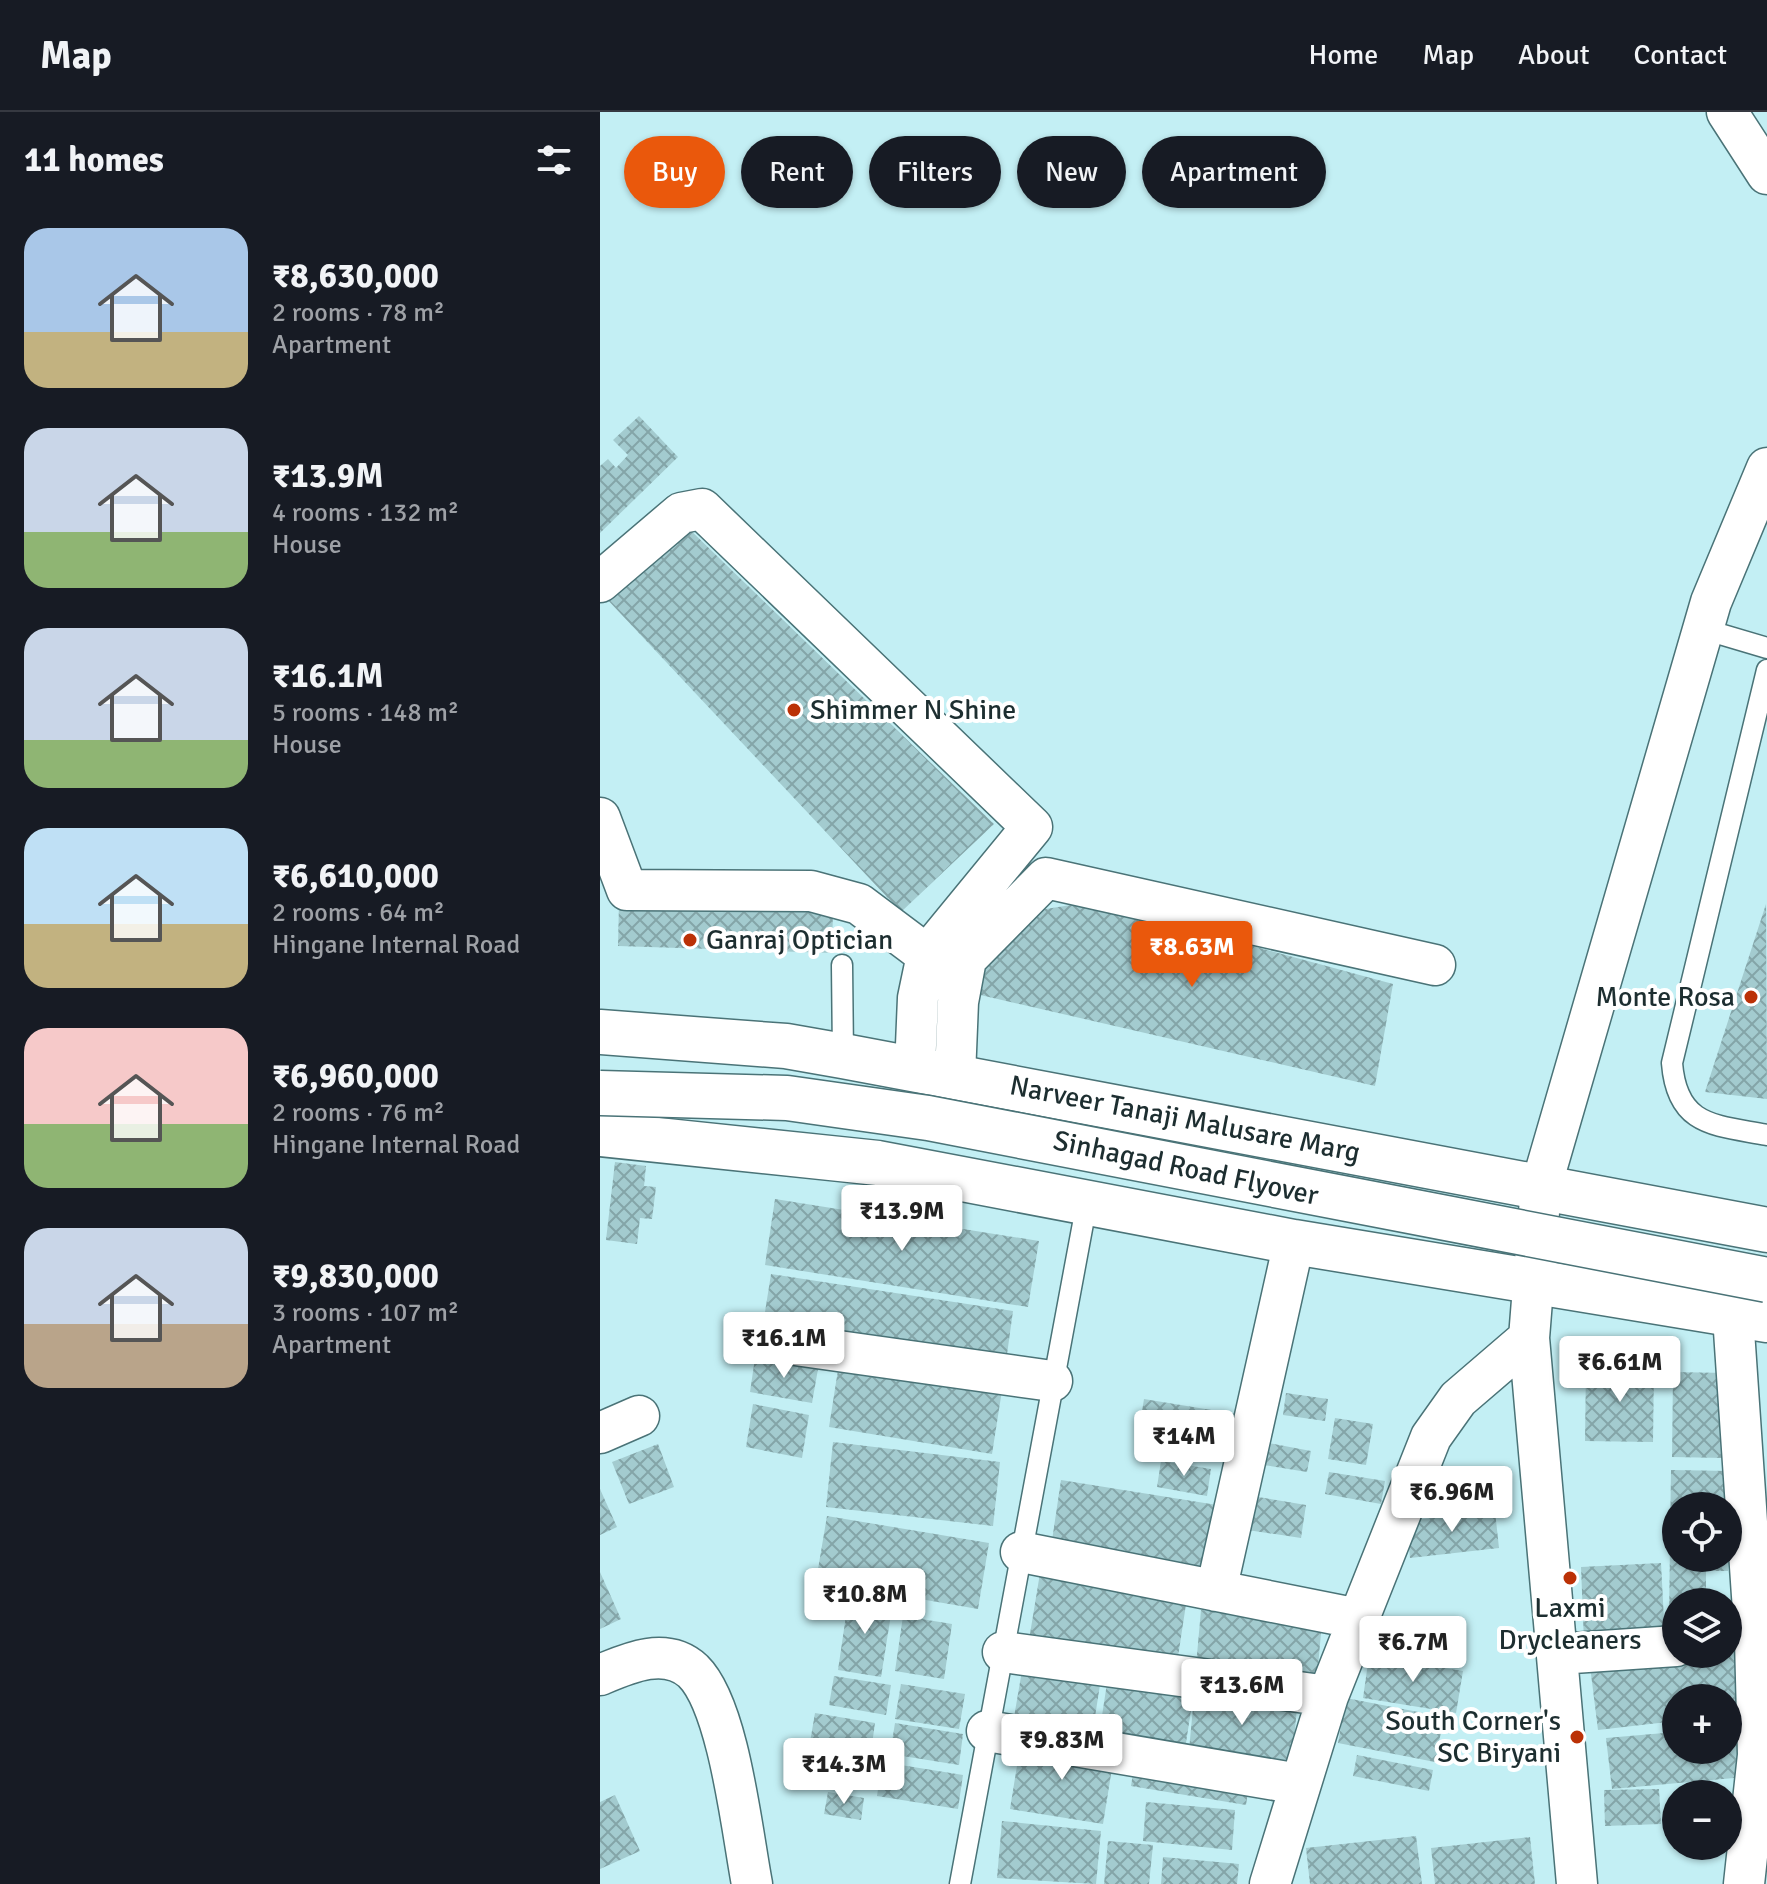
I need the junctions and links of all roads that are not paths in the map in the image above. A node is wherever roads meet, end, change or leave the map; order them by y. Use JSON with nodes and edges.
{"nodes":[{"id":1,"x":1727,"y":112,"type":"edge"},
{"id":2,"x":1767,"y":174,"type":"edge"},
{"id":3,"x":1767,"y":468,"type":"edge"},
{"id":4,"x":600,"y":582,"type":"edge"},
{"id":5,"x":1703,"y":629,"type":"junction"},
{"id":6,"x":1767,"y":648,"type":"edge"},
{"id":7,"x":1767,"y":670,"type":"edge"},
{"id":8,"x":600,"y":818,"type":"edge"},
{"id":9,"x":927,"y":955,"type":"junction"},
{"id":10,"x":842,"y":965,"type":"dead end"},
{"id":11,"x":1435,"y":965,"type":"dead end"},
{"id":12,"x":600,"y":1032,"type":"edge"},
{"id":13,"x":843,"y":1056,"type":"junction"},
{"id":14,"x":600,"y":1063,"type":"edge"},
{"id":15,"x":935,"y":1073,"type":"junction"},
{"id":16,"x":600,"y":1093,"type":"edge"},
{"id":17,"x":600,"y":1134,"type":"edge"},
{"id":18,"x":1767,"y":1135,"type":"edge"},
{"id":19,"x":1541,"y":1187,"type":"junction"},
{"id":20,"x":1087,"y":1202,"type":"junction"},
{"id":21,"x":1767,"y":1230,"type":"edge"},
{"id":22,"x":1294,"y":1242,"type":"junction"},
{"id":23,"x":1767,"y":1251,"type":"edge"},
{"id":24,"x":1767,"y":1280,"type":"edge"},
{"id":25,"x":1533,"y":1282,"type":"junction"},
{"id":26,"x":1750,"y":1318,"type":"edge"},
{"id":27,"x":1529,"y":1338,"type":"junction"},
{"id":28,"x":767,"y":1341,"type":"dead end"},
{"id":29,"x":1052,"y":1381,"type":"junction"},
{"id":30,"x":639,"y":1416,"type":"dead end"},
{"id":31,"x":600,"y":1433,"type":"edge"},
{"id":32,"x":1021,"y":1552,"type":"junction"},
{"id":33,"x":1216,"y":1591,"type":"junction"},
{"id":34,"x":1359,"y":1619,"type":"junction"},
{"id":35,"x":1742,"y":1641,"type":"edge"},
{"id":36,"x":1662,"y":1647,"type":"edge"},
{"id":37,"x":1003,"y":1652,"type":"junction"},
{"id":38,"x":1558,"y":1654,"type":"junction"},
{"id":39,"x":600,"y":1675,"type":"edge"},
{"id":40,"x":1328,"y":1696,"type":"junction"},
{"id":41,"x":987,"y":1731,"type":"junction"},
{"id":42,"x":1299,"y":1784,"type":"junction"},
{"id":43,"x":752,"y":1884,"type":"edge"},
{"id":44,"x":960,"y":1884,"type":"edge"},
{"id":45,"x":1270,"y":1884,"type":"edge"},
{"id":46,"x":1577,"y":1884,"type":"edge"},
{"id":47,"x":1744,"y":1884,"type":"edge"}],
"edges":[{"from":1,"to":2,"type":"street"},
{"from":3,"to":5,"type":"street"},
{"from":4,"to":9,"type":"street"},
{"from":5,"to":6,"type":"lane"},
{"from":5,"to":19,"type":"street"},
{"from":7,"to":18,"type":"lane"},
{"from":8,"to":9,"type":"street"},
{"from":9,"to":15,"type":"street"},
{"from":10,"to":13,"type":"lane"},
{"from":11,"to":15,"type":"street"},
{"from":12,"to":13,"type":"main road","name":"Narveer Tanaji Malusare Marg"},
{"from":13,"to":15,"type":"main road","name":"Narveer Tanaji Malusare Marg"},
{"from":14,"to":23,"type":"main road","name":"Sinhagad Road Flyover"},
{"from":15,"to":19,"type":"main road","name":"Narveer Tanaji Malusare Marg"},
{"from":16,"to":24,"type":"main road","name":"Sinhagad Road Flyover","bridge":true},
{"from":17,"to":20,"type":"main road"},
{"from":19,"to":21,"type":"main road","name":"Narveer Tanaji Malusare Marg"},
{"from":19,"to":25,"type":"street"},
{"from":20,"to":22,"type":"main road"},
{"from":20,"to":29,"type":"lane"},
{"from":22,"to":25,"type":"main road"},
{"from":22,"to":33,"type":"street"},
{"from":25,"to":26,"type":"main road"},
{"from":25,"to":27,"type":"street"},
{"from":26,"to":35,"type":"street"},
{"from":27,"to":34,"type":"street"},
{"from":27,"to":38,"type":"street"},
{"from":28,"to":29,"type":"street"},
{"from":29,"to":32,"type":"lane"},
{"from":30,"to":31,"type":"street"},
{"from":32,"to":33,"type":"street"},
{"from":32,"to":37,"type":"lane"},
{"from":33,"to":34,"type":"street"},
{"from":34,"to":40,"type":"street"},
{"from":35,"to":47,"type":"street"},
{"from":36,"to":38,"type":"street"},
{"from":37,"to":40,"type":"street"},
{"from":37,"to":41,"type":"lane"},
{"from":38,"to":46,"type":"street"},
{"from":39,"to":43,"type":"street"},
{"from":40,"to":42,"type":"street"},
{"from":41,"to":42,"type":"street"},
{"from":41,"to":44,"type":"lane"},
{"from":42,"to":45,"type":"street"}]}
